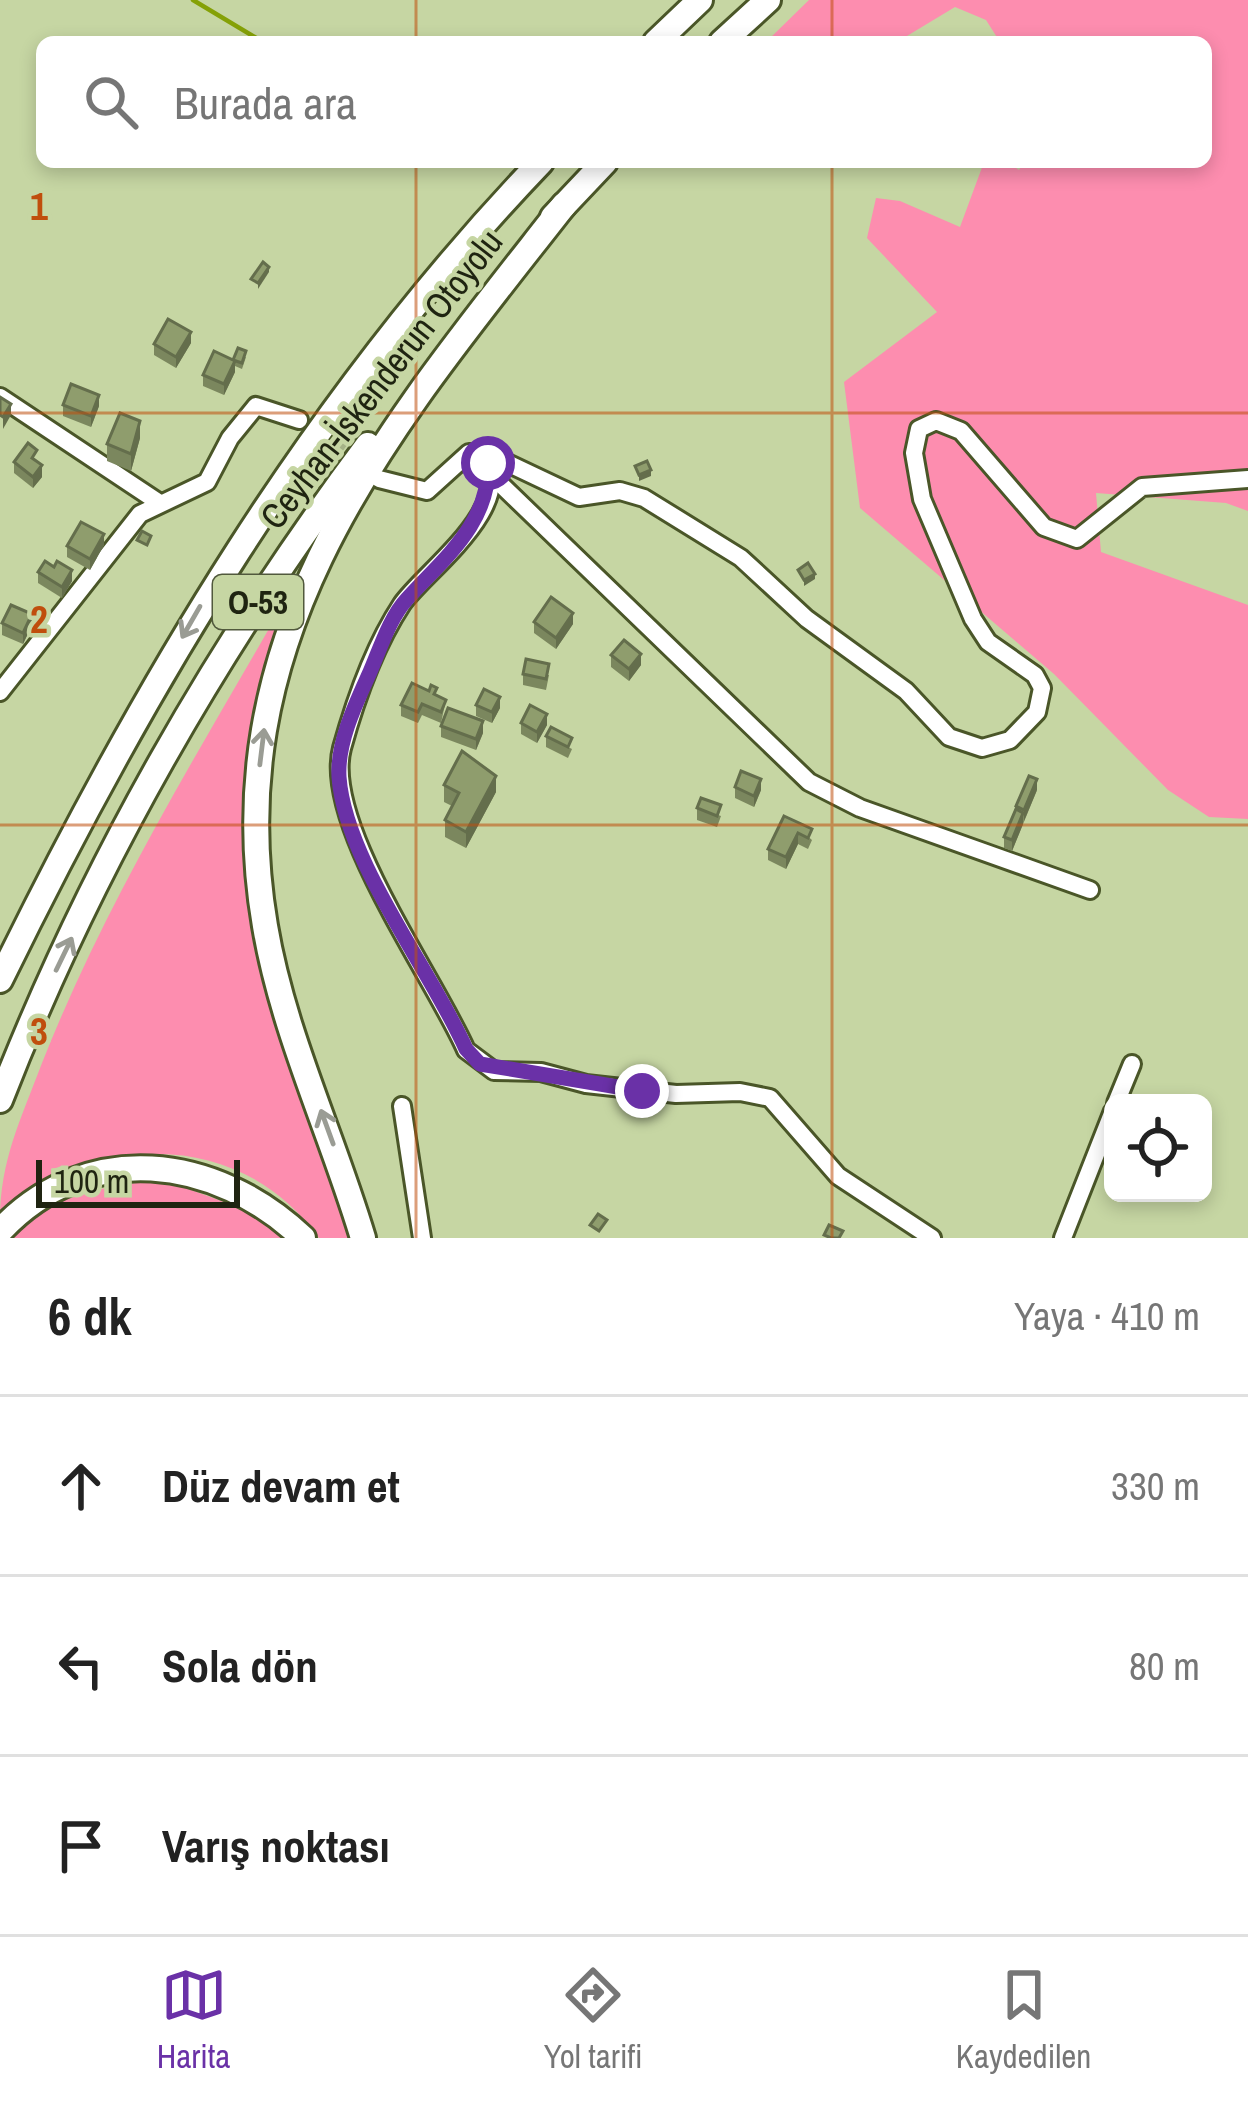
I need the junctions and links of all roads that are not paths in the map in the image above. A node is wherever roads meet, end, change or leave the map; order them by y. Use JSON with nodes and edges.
{"nodes":[{"id":1,"x":700,"y":0,"type":"edge"},
{"id":2,"x":768,"y":0,"type":"edge"},
{"id":3,"x":662,"y":36,"type":"edge"},
{"id":4,"x":729,"y":36,"type":"edge"},
{"id":5,"x":536,"y":168,"type":"edge"},
{"id":6,"x":599,"y":168,"type":"edge"},
{"id":7,"x":564,"y":205,"type":"junction"},
{"id":8,"x":0,"y":397,"type":"edge"},
{"id":9,"x":299,"y":420,"type":"tunnel mouth"},
{"id":10,"x":489,"y":468,"type":"junction"},
{"id":11,"x":1248,"y":478,"type":"edge"},
{"id":12,"x":379,"y":479,"type":"tunnel mouth"},
{"id":13,"x":158,"y":502,"type":"junction"},
{"id":14,"x":0,"y":692,"type":"edge"},
{"id":15,"x":1090,"y":890,"type":"dead end"},
{"id":16,"x":0,"y":980,"type":"edge"},
{"id":17,"x":1132,"y":1064,"type":"dead end"},
{"id":18,"x":1120,"y":1094,"type":"edge"},
{"id":19,"x":0,"y":1100,"type":"edge"},
{"id":20,"x":402,"y":1106,"type":"dead end"},
{"id":21,"x":1104,"y":1135,"type":"edge"},
{"id":22,"x":0,"y":1231,"type":"edge"},
{"id":23,"x":303,"y":1238,"type":"edge"},
{"id":24,"x":363,"y":1238,"type":"edge"},
{"id":25,"x":422,"y":1238,"type":"edge"},
{"id":26,"x":932,"y":1238,"type":"edge"},
{"id":27,"x":1063,"y":1238,"type":"edge"}],
"edges":[{"from":1,"to":3,"type":"highway"},
{"from":2,"to":4,"type":"highway"},
{"from":5,"to":16,"type":"highway","name":"Ceyhan-İskenderun Otoyolu","number":"O-53","one_way":true},
{"from":6,"to":7,"type":"highway","name":"Ceyhan-İskenderun Otoyolu","number":"O-53"},
{"from":19,"to":7,"type":"highway","name":"Ceyhan-İskenderun Otoyolu","number":"O-53","one_way":true},
{"from":24,"to":7,"type":"highway","one_way":true},
{"from":8,"to":13,"type":"street"},
{"from":9,"to":13,"type":"street"},
{"from":10,"to":11,"type":"street"},
{"from":10,"to":12,"type":"street"},
{"from":10,"to":15,"type":"street"},
{"from":10,"to":26,"type":"street"},
{"from":13,"to":14,"type":"street"},
{"from":17,"to":18,"type":"street"},
{"from":20,"to":25,"type":"street"},
{"from":21,"to":27,"type":"street"},
{"from":22,"to":23,"type":"highway"}]}
